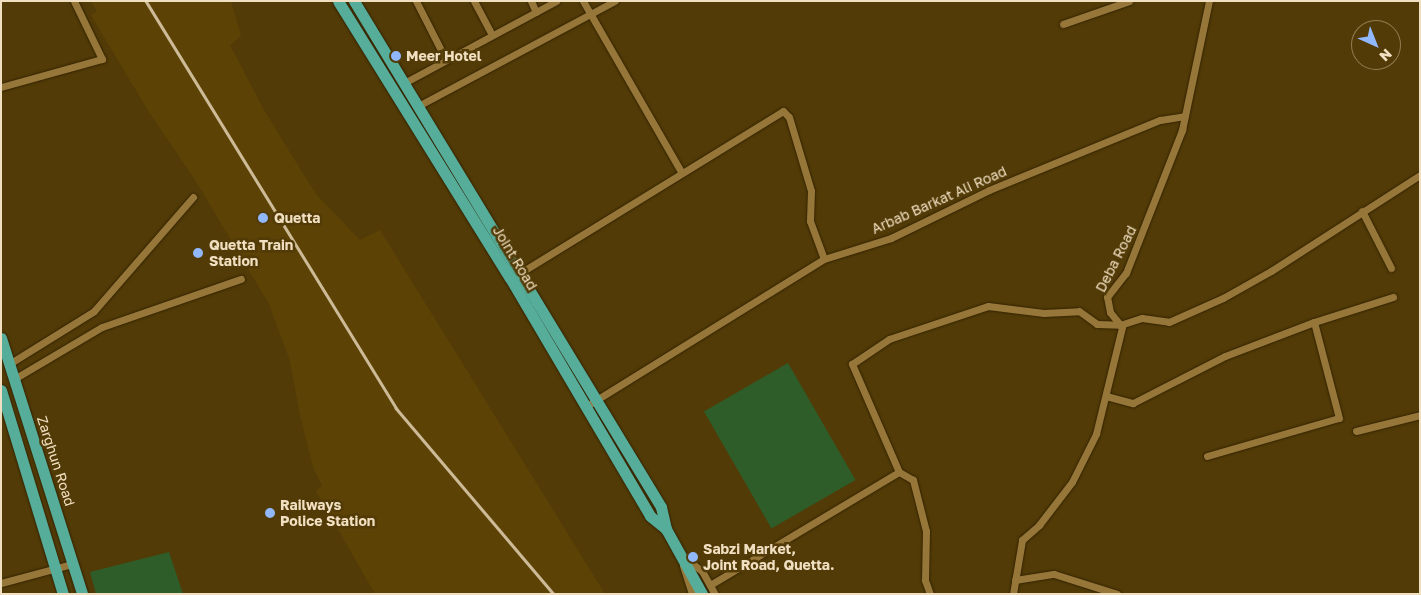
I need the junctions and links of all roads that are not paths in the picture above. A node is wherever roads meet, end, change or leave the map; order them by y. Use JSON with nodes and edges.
{"nodes":[{"id":1,"x":74,"y":1,"type":"edge"},
{"id":2,"x":338,"y":1,"type":"edge"},
{"id":3,"x":354,"y":1,"type":"edge"},
{"id":4,"x":416,"y":1,"type":"edge"},
{"id":5,"x":474,"y":1,"type":"edge"},
{"id":6,"x":531,"y":1,"type":"edge"},
{"id":7,"x":556,"y":1,"type":"edge"},
{"id":8,"x":583,"y":1,"type":"edge"},
{"id":9,"x":615,"y":1,"type":"edge"},
{"id":10,"x":1130,"y":1,"type":"edge"},
{"id":11,"x":1209,"y":1,"type":"edge"},
{"id":12,"x":536,"y":12,"type":"junction"},
{"id":13,"x":589,"y":15,"type":"junction"},
{"id":14,"x":1063,"y":24,"type":"dead end"},
{"id":15,"x":492,"y":35,"type":"junction"},
{"id":16,"x":446,"y":60,"type":"junction"},
{"id":17,"x":404,"y":83,"type":"junction"},
{"id":18,"x":1,"y":87,"type":"edge"},
{"id":19,"x":418,"y":106,"type":"junction"},
{"id":20,"x":1185,"y":116,"type":"junction"},
{"id":21,"x":682,"y":173,"type":"junction"},
{"id":22,"x":1420,"y":175,"type":"edge"},
{"id":23,"x":193,"y":197,"type":"dead end"},
{"id":24,"x":1362,"y":212,"type":"junction"},
{"id":25,"x":824,"y":259,"type":"junction"},
{"id":26,"x":1391,"y":268,"type":"dead end"},
{"id":27,"x":520,"y":273,"type":"junction"},
{"id":28,"x":242,"y":279,"type":"dead end"},
{"id":29,"x":1393,"y":297,"type":"dead end"},
{"id":30,"x":1314,"y":322,"type":"junction"},
{"id":31,"x":1120,"y":325,"type":"junction"},
{"id":32,"x":1,"y":338,"type":"edge"},
{"id":33,"x":9,"y":364,"type":"junction"},
{"id":34,"x":14,"y":380,"type":"junction"},
{"id":35,"x":1,"y":390,"type":"edge"},
{"id":36,"x":1106,"y":396,"type":"junction"},
{"id":37,"x":597,"y":399,"type":"junction"},
{"id":38,"x":585,"y":407,"type":"junction"},
{"id":39,"x":1420,"y":415,"type":"edge"},
{"id":40,"x":1356,"y":431,"type":"dead end"},
{"id":41,"x":1207,"y":456,"type":"dead end"},
{"id":42,"x":899,"y":472,"type":"junction"},
{"id":43,"x":666,"y":529,"type":"junction"},
{"id":44,"x":680,"y":554,"type":"junction"},
{"id":45,"x":72,"y":564,"type":"junction"},
{"id":46,"x":56,"y":569,"type":"junction"},
{"id":47,"x":1016,"y":580,"type":"junction"},
{"id":48,"x":1,"y":582,"type":"edge"},
{"id":49,"x":706,"y":589,"type":"edge"},
{"id":50,"x":64,"y":594,"type":"edge"},
{"id":51,"x":82,"y":594,"type":"edge"},
{"id":52,"x":692,"y":594,"type":"edge"},
{"id":53,"x":715,"y":594,"type":"edge"},
{"id":54,"x":930,"y":594,"type":"edge"},
{"id":55,"x":1013,"y":594,"type":"edge"},
{"id":56,"x":1118,"y":594,"type":"edge"}],
"edges":[{"from":1,"to":18,"type":"street"},
{"from":2,"to":38,"type":"main road","name":"Joint Road"},
{"from":3,"to":17,"type":"main road","name":"Joint Road"},
{"from":4,"to":16,"type":"street"},
{"from":5,"to":15,"type":"street"},
{"from":6,"to":12,"type":"street"},
{"from":7,"to":12,"type":"street"},
{"from":8,"to":13,"type":"street"},
{"from":9,"to":13,"type":"street"},
{"from":10,"to":14,"type":"street"},
{"from":11,"to":20,"type":"street","name":"Deba Road"},
{"from":12,"to":15,"type":"street"},
{"from":13,"to":19,"type":"street"},
{"from":13,"to":21,"type":"street"},
{"from":15,"to":16,"type":"street"},
{"from":16,"to":17,"type":"street"},
{"from":17,"to":19,"type":"main road","name":"Joint Road"},
{"from":19,"to":27,"type":"main road","name":"Joint Road"},
{"from":20,"to":25,"type":"street","name":"Arbab Barkat Ali Road"},
{"from":20,"to":31,"type":"street","name":"Deba Road"},
{"from":21,"to":25,"type":"street"},
{"from":21,"to":27,"type":"street"},
{"from":22,"to":24,"type":"street"},
{"from":23,"to":33,"type":"street"},
{"from":24,"to":26,"type":"street"},
{"from":24,"to":31,"type":"street"},
{"from":25,"to":37,"type":"street","name":"Arbab Barkat Ali Road"},
{"from":27,"to":37,"type":"main road","name":"Joint Road"},
{"from":28,"to":34,"type":"street"},
{"from":29,"to":30,"type":"street"},
{"from":30,"to":36,"type":"street"},
{"from":30,"to":41,"type":"street"},
{"from":31,"to":36,"type":"street"},
{"from":31,"to":42,"type":"street"},
{"from":32,"to":33,"type":"main road","name":"Zarghun Road"},
{"from":33,"to":34,"type":"main road","name":"Zarghun Road"},
{"from":34,"to":45,"type":"main road","name":"Zarghun Road"},
{"from":35,"to":46,"type":"main road"},
{"from":36,"to":47,"type":"street"},
{"from":37,"to":38,"type":"street","name":"Arbab Barkat Ali Road"},
{"from":37,"to":43,"type":"main road","name":"Joint Road"},
{"from":38,"to":43,"type":"main road","name":"Joint Road"},
{"from":39,"to":40,"type":"street"},
{"from":42,"to":49,"type":"street"},
{"from":42,"to":54,"type":"street"},
{"from":43,"to":44,"type":"main road","name":"Joint Road"},
{"from":44,"to":49,"type":"main road","name":"Joint Road"},
{"from":44,"to":49,"type":"street"},
{"from":44,"to":52,"type":"street"},
{"from":45,"to":46,"type":"street"},
{"from":45,"to":51,"type":"main road","name":"Zarghun Road"},
{"from":46,"to":48,"type":"street"},
{"from":46,"to":50,"type":"main road"},
{"from":47,"to":55,"type":"street"},
{"from":47,"to":56,"type":"street"},
{"from":49,"to":53,"type":"street"}]}
